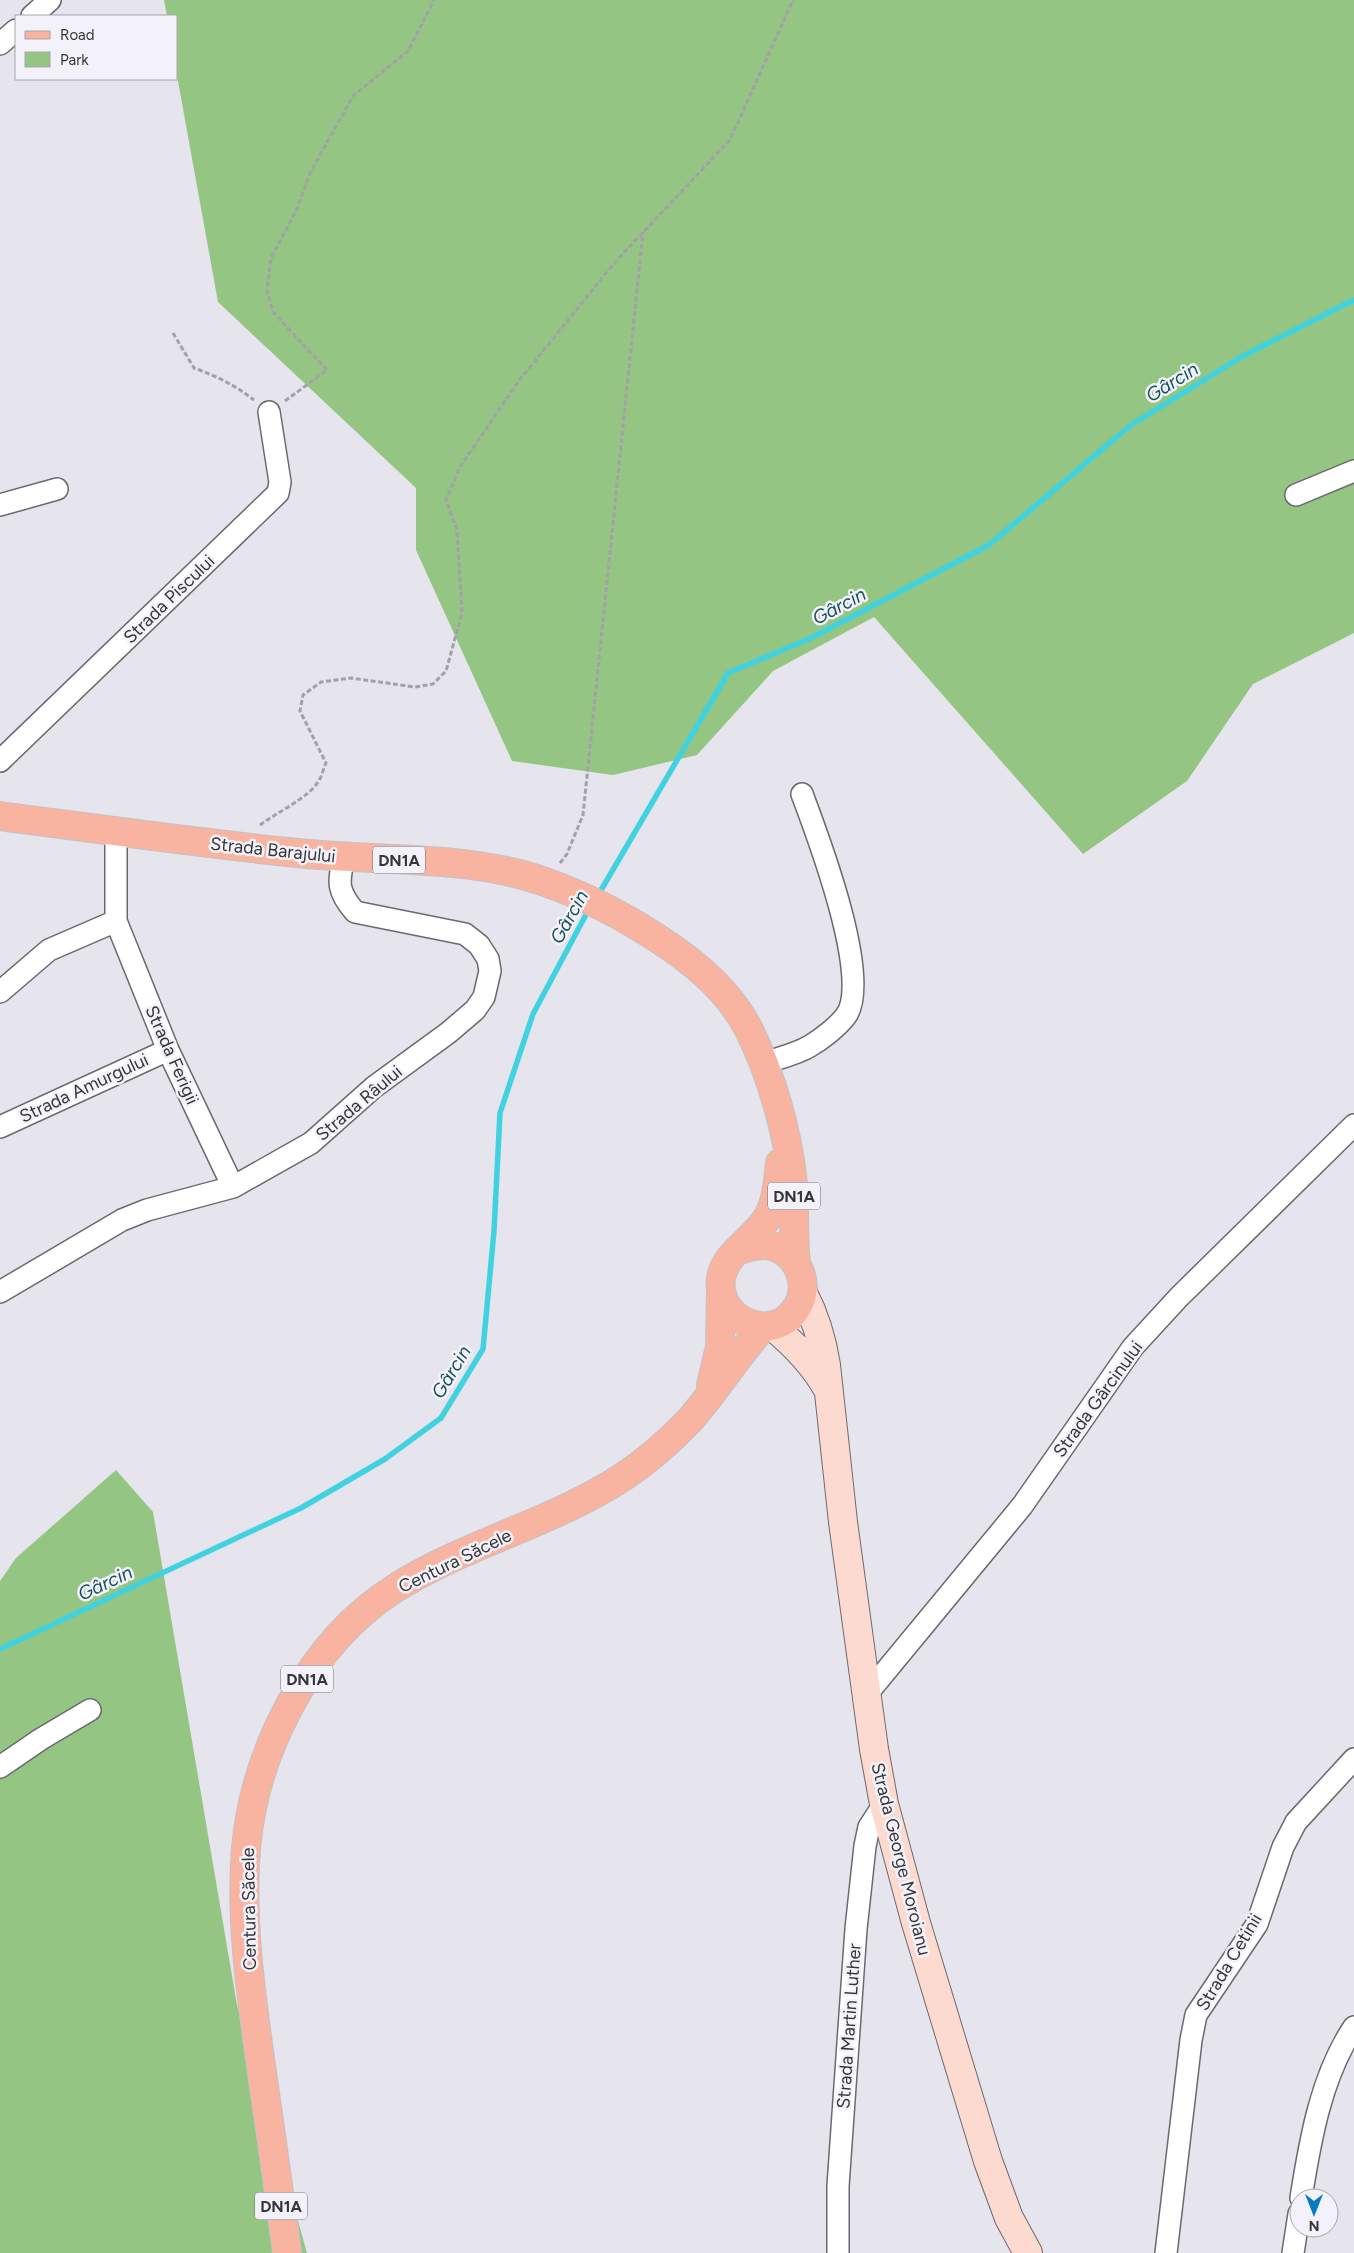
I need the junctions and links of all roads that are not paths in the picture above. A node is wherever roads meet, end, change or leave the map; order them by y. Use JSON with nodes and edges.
{"nodes":[{"id":1,"x":50,"y":0,"type":"edge"},
{"id":2,"x":33,"y":15,"type":"edge"},
{"id":3,"x":15,"y":31,"type":"edge"},
{"id":4,"x":0,"y":44,"type":"edge"},
{"id":5,"x":269,"y":412,"type":"road end"},
{"id":6,"x":1354,"y":471,"type":"edge"},
{"id":7,"x":57,"y":489,"type":"dead end"},
{"id":8,"x":1296,"y":494,"type":"dead end"},
{"id":9,"x":0,"y":504,"type":"edge"},
{"id":10,"x":0,"y":761,"type":"edge"},
{"id":11,"x":802,"y":794,"type":"dead end"},
{"id":12,"x":0,"y":816,"type":"edge"},
{"id":13,"x":116,"y":831,"type":"junction"},
{"id":14,"x":344,"y":857,"type":"junction"},
{"id":15,"x":116,"y":921,"type":"junction"},
{"id":16,"x":0,"y":992,"type":"edge"},
{"id":17,"x":168,"y":1050,"type":"junction"},
{"id":18,"x":764,"y":1063,"type":"junction"},
{"id":19,"x":1354,"y":1125,"type":"edge"},
{"id":20,"x":0,"y":1127,"type":"edge"},
{"id":21,"x":784,"y":1129,"type":"junction"},
{"id":22,"x":233,"y":1187,"type":"junction"},
{"id":23,"x":739,"y":1250,"type":"junction"},
{"id":24,"x":796,"y":1263,"type":"junction"},
{"id":25,"x":720,"y":1290,"type":"junction"},
{"id":26,"x":0,"y":1292,"type":"edge"},
{"id":27,"x":803,"y":1293,"type":"junction"},
{"id":28,"x":767,"y":1326,"type":"junction"},
{"id":29,"x":829,"y":1391,"type":"junction"},
{"id":30,"x":706,"y":1400,"type":"junction"},
{"id":31,"x":866,"y":1695,"type":"junction"},
{"id":32,"x":90,"y":1710,"type":"dead end"},
{"id":33,"x":1354,"y":1759,"type":"edge"},
{"id":34,"x":0,"y":1766,"type":"edge"},
{"id":35,"x":884,"y":1804,"type":"junction"},
{"id":36,"x":1354,"y":2027,"type":"edge"},
{"id":37,"x":1303,"y":2188,"type":"edge"},
{"id":38,"x":1295,"y":2238,"type":"edge"},
{"id":39,"x":287,"y":2253,"type":"edge"},
{"id":40,"x":838,"y":2253,"type":"edge"},
{"id":41,"x":1028,"y":2253,"type":"edge"},
{"id":42,"x":1166,"y":2253,"type":"edge"},
{"id":43,"x":1293,"y":2253,"type":"edge"}],
"edges":[{"from":1,"to":2,"type":"street"},
{"from":3,"to":4,"type":"street"},
{"from":5,"to":10,"type":"street","name":"Strada Piscului"},
{"from":6,"to":8,"type":"street"},
{"from":7,"to":9,"type":"street"},
{"from":11,"to":18,"type":"street"},
{"from":12,"to":13,"type":"main road","name":"Strada Barajului","number":"DN1A"},
{"from":13,"to":14,"type":"main road","name":"Strada Barajului","number":"DN1A"},
{"from":13,"to":15,"type":"street","name":"Strada Ferigii"},
{"from":14,"to":18,"type":"main road","name":"Strada Barajului","number":"DN1A"},
{"from":14,"to":22,"type":"street","name":"Strada Râului"},
{"from":15,"to":16,"type":"street"},
{"from":15,"to":17,"type":"street","name":"Strada Ferigii"},
{"from":17,"to":20,"type":"street","name":"Strada Amurgului"},
{"from":17,"to":22,"type":"street","name":"Strada Ferigii"},
{"from":18,"to":21,"type":"main road","number":"DN1A"},
{"from":19,"to":31,"type":"street","name":"Strada Gârcinului"},
{"from":21,"to":23,"type":"main road","number":"DN1A"},
{"from":21,"to":24,"type":"main road","number":"DN1A"},
{"from":22,"to":26,"type":"street","name":"Strada Râului"},
{"from":23,"to":24,"type":"main road"},
{"from":23,"to":25,"type":"main road","number":"DN1A"},
{"from":24,"to":27,"type":"main road","number":"DN1A"},
{"from":25,"to":28,"type":"main road"},
{"from":25,"to":30,"type":"main road","name":"Centura Săcele","number":"DN1A"},
{"from":27,"to":28,"type":"main road","number":"DN1A"},
{"from":27,"to":29,"type":"main road","name":"Strada George Moroianu"},
{"from":28,"to":29,"type":"main road","name":"Strada George Moroianu"},
{"from":28,"to":30,"type":"main road","name":"Centura Săcele","number":"DN1A"},
{"from":29,"to":31,"type":"main road","name":"Strada George Moroianu"},
{"from":30,"to":39,"type":"main road","name":"Centura Săcele","number":"DN1A"},
{"from":31,"to":35,"type":"main road","name":"Strada George Moroianu"},
{"from":32,"to":34,"type":"street"},
{"from":33,"to":42,"type":"street","name":"Strada Cetinii"},
{"from":35,"to":40,"type":"street","name":"Strada Martin Luther"},
{"from":35,"to":41,"type":"main road","name":"Strada George Moroianu"},
{"from":36,"to":37,"type":"street"},
{"from":38,"to":43,"type":"street"}]}
